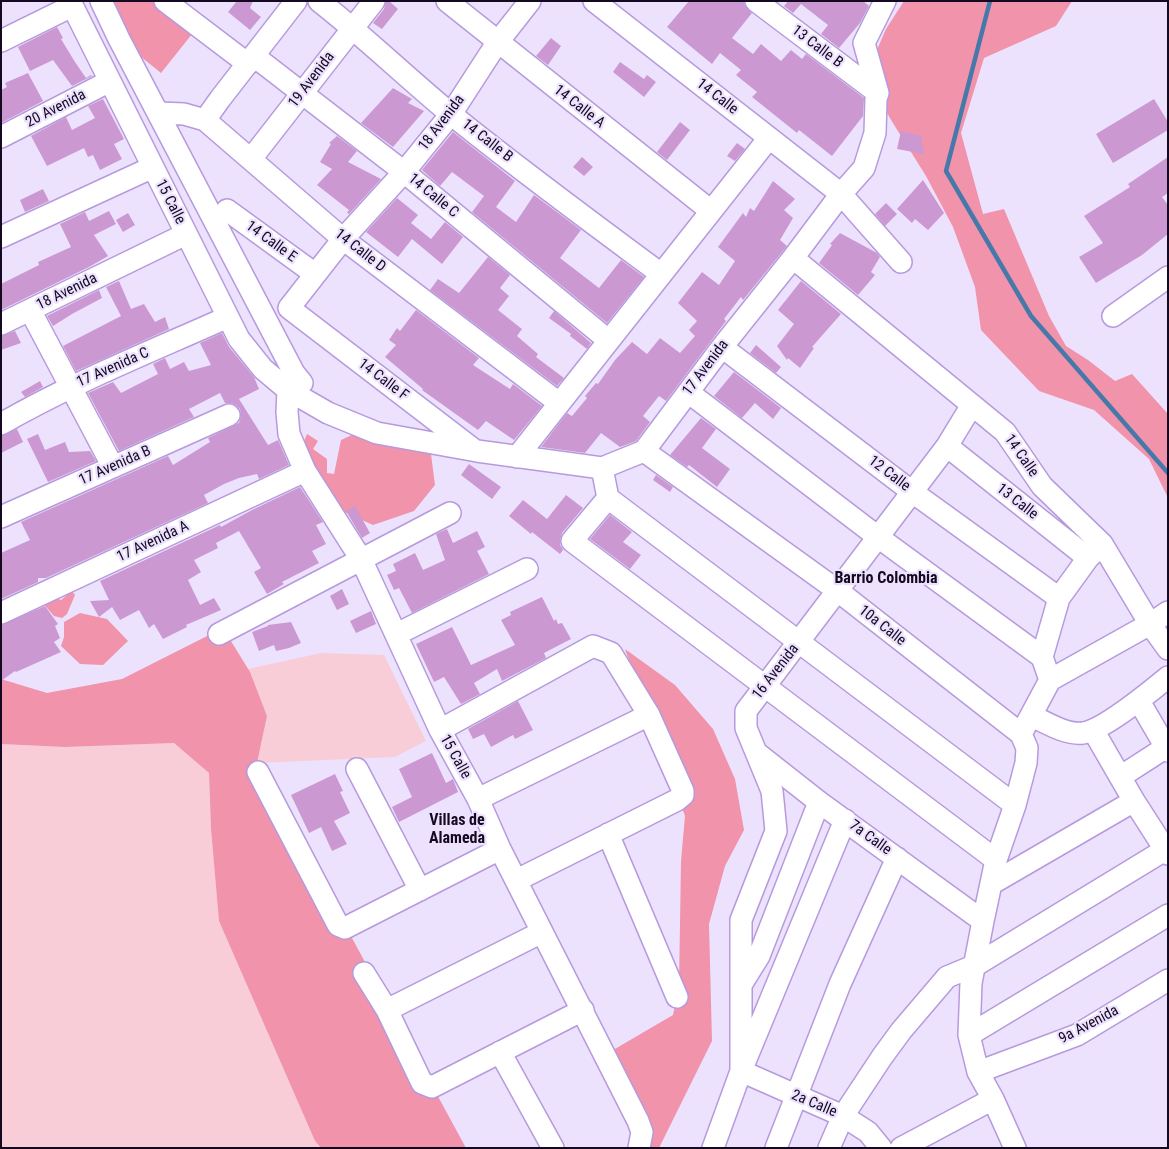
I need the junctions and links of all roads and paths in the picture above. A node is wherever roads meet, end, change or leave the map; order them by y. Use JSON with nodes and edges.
{"nodes":[{"id":1,"x":101,"y":1,"type":"edge"},
{"id":2,"x":165,"y":1,"type":"edge"},
{"id":3,"x":296,"y":1,"type":"edge"},
{"id":4,"x":318,"y":1,"type":"edge"},
{"id":5,"x":374,"y":1,"type":"edge"},
{"id":6,"x":447,"y":1,"type":"edge"},
{"id":7,"x":530,"y":1,"type":"edge"},
{"id":8,"x":594,"y":1,"type":"edge"},
{"id":9,"x":756,"y":1,"type":"edge"},
{"id":10,"x":886,"y":1,"type":"edge"},
{"id":11,"x":71,"y":4,"type":"edge"},
{"id":12,"x":352,"y":27,"type":"junction"},
{"id":13,"x":1,"y":41,"type":"edge"},
{"id":14,"x":497,"y":43,"type":"junction"},
{"id":15,"x":251,"y":60,"type":"junction"},
{"id":16,"x":110,"y":81,"type":"junction"},
{"id":17,"x":878,"y":93,"type":"junction"},
{"id":18,"x":302,"y":94,"type":"junction"},
{"id":19,"x":159,"y":113,"type":"junction"},
{"id":20,"x":451,"y":114,"type":"junction"},
{"id":21,"x":205,"y":120,"type":"junction"},
{"id":22,"x":1,"y":137,"type":"edge"},
{"id":23,"x":769,"y":138,"type":"junction"},
{"id":24,"x":251,"y":159,"type":"junction"},
{"id":25,"x":153,"y":167,"type":"junction"},
{"id":26,"x":404,"y":172,"type":"junction"},
{"id":27,"x":841,"y":194,"type":"junction"},
{"id":28,"x":227,"y":210,"type":"dead end"},
{"id":29,"x":711,"y":211,"type":"junction"},
{"id":30,"x":186,"y":234,"type":"junction"},
{"id":31,"x":1,"y":237,"type":"edge"},
{"id":32,"x":343,"y":239,"type":"junction"},
{"id":33,"x":793,"y":258,"type":"junction"},
{"id":34,"x":901,"y":262,"type":"dead end"},
{"id":35,"x":315,"y":274,"type":"junction"},
{"id":36,"x":661,"y":274,"type":"junction"},
{"id":37,"x":1168,"y":277,"type":"edge"},
{"id":38,"x":289,"y":308,"type":"joint"},
{"id":39,"x":30,"y":310,"type":"junction"},
{"id":40,"x":1113,"y":316,"type":"dead end"},
{"id":41,"x":228,"y":317,"type":"junction"},
{"id":42,"x":1,"y":324,"type":"edge"},
{"id":43,"x":608,"y":340,"type":"junction"},
{"id":44,"x":722,"y":347,"type":"junction"},
{"id":45,"x":291,"y":381,"type":"junction"},
{"id":46,"x":71,"y":387,"type":"junction"},
{"id":47,"x":688,"y":392,"type":"junction"},
{"id":48,"x":559,"y":403,"type":"junction"},
{"id":49,"x":972,"y":406,"type":"junction"},
{"id":50,"x":229,"y":415,"type":"dead end"},
{"id":51,"x":1,"y":424,"type":"edge"},
{"id":52,"x":947,"y":446,"type":"junction"},
{"id":53,"x":644,"y":450,"type":"junction"},
{"id":54,"x":477,"y":452,"type":"junction"},
{"id":55,"x":517,"y":457,"type":"junction"},
{"id":56,"x":113,"y":467,"type":"junction"},
{"id":57,"x":602,"y":468,"type":"junction"},
{"id":58,"x":305,"y":471,"type":"junction"},
{"id":59,"x":912,"y":491,"type":"junction"},
{"id":60,"x":608,"y":498,"type":"junction"},
{"id":61,"x":450,"y":514,"type":"dead end"},
{"id":62,"x":1,"y":517,"type":"edge"},
{"id":63,"x":878,"y":537,"type":"junction"},
{"id":64,"x":1095,"y":551,"type":"junction"},
{"id":65,"x":361,"y":559,"type":"junction"},
{"id":66,"x":526,"y":569,"type":"dead end"},
{"id":67,"x":838,"y":592,"type":"junction"},
{"id":68,"x":1059,"y":598,"type":"junction"},
{"id":69,"x":1168,"y":612,"type":"edge"},
{"id":70,"x":1,"y":613,"type":"edge"},
{"id":71,"x":1150,"y":624,"type":"junction"},
{"id":72,"x":218,"y":634,"type":"dead end"},
{"id":73,"x":397,"y":634,"type":"junction"},
{"id":74,"x":800,"y":642,"type":"junction"},
{"id":75,"x":1168,"y":649,"type":"edge"},
{"id":76,"x":1042,"y":657,"type":"junction"},
{"id":77,"x":1168,"y":677,"type":"edge"},
{"id":78,"x":1050,"y":680,"type":"junction"},
{"id":79,"x":765,"y":687,"type":"junction"},
{"id":80,"x":1139,"y":701,"type":"junction"},
{"id":81,"x":649,"y":715,"type":"junction"},
{"id":82,"x":1026,"y":725,"type":"junction"},
{"id":83,"x":440,"y":730,"type":"junction"},
{"id":84,"x":1093,"y":730,"type":"junction"},
{"id":85,"x":1167,"y":748,"type":"edge"},
{"id":86,"x":758,"y":754,"type":"junction"},
{"id":87,"x":358,"y":769,"type":"dead end"},
{"id":88,"x":258,"y":772,"type":"dead end"},
{"id":89,"x":1120,"y":777,"type":"junction"},
{"id":90,"x":478,"y":799,"type":"junction"},
{"id":91,"x":1134,"y":801,"type":"junction"},
{"id":92,"x":819,"y":802,"type":"junction"},
{"id":93,"x":1015,"y":805,"type":"junction"},
{"id":94,"x":845,"y":820,"type":"junction"},
{"id":95,"x":608,"y":834,"type":"junction"},
{"id":96,"x":500,"y":849,"type":"junction"},
{"id":97,"x":1167,"y":851,"type":"edge"},
{"id":98,"x":898,"y":858,"type":"junction"},
{"id":99,"x":996,"y":860,"type":"junction"},
{"id":100,"x":517,"y":880,"type":"junction"},
{"id":101,"x":991,"y":884,"type":"junction"},
{"id":102,"x":420,"y":890,"type":"junction"},
{"id":103,"x":1168,"y":915,"type":"edge"},
{"id":104,"x":983,"y":921,"type":"junction"},
{"id":105,"x":542,"y":932,"type":"junction"},
{"id":106,"x":976,"y":965,"type":"junction"},
{"id":107,"x":364,"y":973,"type":"dead end"},
{"id":108,"x":1168,"y":980,"type":"edge"},
{"id":109,"x":740,"y":986,"type":"junction"},
{"id":110,"x":677,"y":997,"type":"dead end"},
{"id":111,"x":387,"y":1010,"type":"junction"},
{"id":112,"x":583,"y":1010,"type":"junction"},
{"id":113,"x":969,"y":1035,"type":"junction"},
{"id":114,"x":500,"y":1052,"type":"junction"},
{"id":115,"x":741,"y":1071,"type":"junction"},
{"id":116,"x":978,"y":1072,"type":"junction"},
{"id":117,"x":797,"y":1097,"type":"junction"},
{"id":118,"x":993,"y":1099,"type":"junction"},
{"id":119,"x":843,"y":1116,"type":"junction"},
{"id":120,"x":553,"y":1148,"type":"edge"},
{"id":121,"x":639,"y":1148,"type":"edge"},
{"id":122,"x":713,"y":1148,"type":"edge"},
{"id":123,"x":776,"y":1148,"type":"edge"},
{"id":124,"x":829,"y":1148,"type":"edge"},
{"id":125,"x":881,"y":1148,"type":"edge"},
{"id":126,"x":901,"y":1148,"type":"edge"},
{"id":127,"x":1015,"y":1148,"type":"edge"}],
"edges":[{"from":1,"to":19,"type":"street","name":"15 Calle"},
{"from":2,"to":15,"type":"street","name":"14 Calle C"},
{"from":3,"to":15,"type":"street"},
{"from":4,"to":12,"type":"street","name":"14 Calle B"},
{"from":5,"to":12,"type":"street","name":"19 Avenida"},
{"from":6,"to":14,"type":"street","name":"14 Calle A"},
{"from":7,"to":14,"type":"street","name":"18 Avenida"},
{"from":8,"to":23,"type":"street","name":"14 Calle"},
{"from":9,"to":17,"type":"street","name":"13 Calle B"},
{"from":10,"to":17,"type":"street","name":"17 Avenida"},
{"from":11,"to":13,"type":"street"},
{"from":11,"to":16,"type":"street","name":"15 Calle"},
{"from":12,"to":18,"type":"street","name":"19 Avenida"},
{"from":12,"to":20,"type":"street","name":"14 Calle B"},
{"from":14,"to":20,"type":"street","name":"18 Avenida"},
{"from":14,"to":29,"type":"street","name":"14 Calle A"},
{"from":15,"to":18,"type":"street","name":"14 Calle C"},
{"from":15,"to":21,"type":"street"},
{"from":16,"to":22,"type":"street","name":"20 Avenida"},
{"from":16,"to":25,"type":"street","name":"15 Calle"},
{"from":17,"to":27,"type":"street","name":"17 Avenida"},
{"from":18,"to":24,"type":"street","name":"19 Avenida"},
{"from":18,"to":26,"type":"street","name":"14 Calle C"},
{"from":19,"to":21,"type":"street","name":"14 Calle D"},
{"from":19,"to":45,"type":"street","name":"15 Calle"},
{"from":20,"to":26,"type":"street","name":"18 Avenida"},
{"from":20,"to":36,"type":"street","name":"14 Calle B"},
{"from":21,"to":24,"type":"street","name":"14 Calle D"},
{"from":23,"to":27,"type":"street","name":"14 Calle"},
{"from":23,"to":29,"type":"street"},
{"from":24,"to":32,"type":"street","name":"14 Calle D"},
{"from":25,"to":30,"type":"street","name":"15 Calle"},
{"from":25,"to":31,"type":"street"},
{"from":26,"to":32,"type":"street","name":"18 Avenida"},
{"from":26,"to":43,"type":"street","name":"14 Calle C"},
{"from":27,"to":33,"type":"street","name":"17 Avenida"},
{"from":27,"to":34,"type":"street","name":"14 Calle"},
{"from":28,"to":35,"type":"street","name":"14 Calle E"},
{"from":29,"to":36,"type":"street"},
{"from":30,"to":39,"type":"street","name":"18 Avenida"},
{"from":30,"to":41,"type":"street","name":"15 Calle"},
{"from":32,"to":35,"type":"street","name":"18 Avenida"},
{"from":32,"to":48,"type":"street","name":"14 Calle D"},
{"from":33,"to":44,"type":"street","name":"17 Avenida"},
{"from":33,"to":49,"type":"street","name":"14 Calle"},
{"from":35,"to":38,"type":"street","name":"18 Avenida"},
{"from":36,"to":43,"type":"street"},
{"from":37,"to":40,"type":"street"},
{"from":38,"to":54,"type":"street","name":"14 Calle F"},
{"from":39,"to":42,"type":"street","name":"18 Avenida"},
{"from":39,"to":46,"type":"street"},
{"from":41,"to":45,"type":"street","name":"15 Calle"},
{"from":41,"to":46,"type":"street","name":"17 Avenida C"},
{"from":43,"to":48,"type":"street"},
{"from":44,"to":47,"type":"street","name":"17 Avenida"},
{"from":44,"to":59,"type":"street","name":"12 Calle"},
{"from":45,"to":54,"type":"street"},
{"from":45,"to":58,"type":"street","name":"15 Calle"},
{"from":46,"to":51,"type":"street","name":"17 Avenida C"},
{"from":46,"to":56,"type":"street"},
{"from":47,"to":53,"type":"street","name":"17 Avenida"},
{"from":47,"to":63,"type":"street"},
{"from":48,"to":55,"type":"street"},
{"from":49,"to":52,"type":"street","name":"16 Avenida"},
{"from":49,"to":64,"type":"street","name":"14 Calle"},
{"from":50,"to":56,"type":"street","name":"17 Avenida B"},
{"from":52,"to":59,"type":"street","name":"16 Avenida"},
{"from":52,"to":64,"type":"street","name":"13 Calle"},
{"from":53,"to":57,"type":"street","name":"17 Avenida"},
{"from":53,"to":67,"type":"street","name":"10a Calle"},
{"from":54,"to":55,"type":"street"},
{"from":55,"to":57,"type":"street"},
{"from":56,"to":62,"type":"street","name":"17 Avenida B"},
{"from":57,"to":60,"type":"street"},
{"from":58,"to":65,"type":"street","name":"15 Calle"},
{"from":58,"to":70,"type":"street","name":"17 Avenida A"},
{"from":59,"to":63,"type":"street","name":"16 Avenida"},
{"from":59,"to":68,"type":"street","name":"12 Calle"},
{"from":60,"to":74,"type":"street"},
{"from":60,"to":79,"type":"street"},
{"from":61,"to":65,"type":"street"},
{"from":63,"to":67,"type":"street","name":"16 Avenida"},
{"from":63,"to":76,"type":"street"},
{"from":64,"to":68,"type":"street"},
{"from":64,"to":71,"type":"street","name":"14 Calle"},
{"from":65,"to":72,"type":"street"},
{"from":65,"to":73,"type":"street","name":"15 Calle"},
{"from":66,"to":73,"type":"street"},
{"from":67,"to":74,"type":"street","name":"16 Avenida"},
{"from":67,"to":82,"type":"street","name":"10a Calle"},
{"from":68,"to":76,"type":"street"},
{"from":69,"to":71,"type":"street"},
{"from":71,"to":75,"type":"street","name":"14 Calle"},
{"from":71,"to":78,"type":"street"},
{"from":73,"to":83,"type":"street","name":"15 Calle"},
{"from":74,"to":79,"type":"street","name":"16 Avenida"},
{"from":74,"to":93,"type":"street"},
{"from":76,"to":78,"type":"street"},
{"from":77,"to":80,"type":"street"},
{"from":78,"to":82,"type":"street"},
{"from":79,"to":86,"type":"street","name":"16 Avenida"},
{"from":79,"to":99,"type":"street"},
{"from":80,"to":84,"type":"street"},
{"from":80,"to":85,"type":"street"},
{"from":81,"to":83,"type":"street"},
{"from":81,"to":90,"type":"street"},
{"from":81,"to":95,"type":"street"},
{"from":82,"to":84,"type":"street","name":"10a Calle"},
{"from":82,"to":93,"type":"street"},
{"from":83,"to":90,"type":"street","name":"15 Calle"},
{"from":84,"to":89,"type":"street"},
{"from":85,"to":89,"type":"street"},
{"from":86,"to":92,"type":"street","name":"7a Calle"},
{"from":86,"to":109,"type":"street","name":"16 Avenida"},
{"from":87,"to":102,"type":"street"},
{"from":88,"to":102,"type":"street"},
{"from":89,"to":91,"type":"street"},
{"from":90,"to":96,"type":"street","name":"15 Calle"},
{"from":91,"to":97,"type":"street"},
{"from":91,"to":101,"type":"street"},
{"from":92,"to":94,"type":"street","name":"7a Calle"},
{"from":92,"to":109,"type":"street"},
{"from":93,"to":99,"type":"street"},
{"from":94,"to":98,"type":"street","name":"7a Calle"},
{"from":94,"to":115,"type":"street"},
{"from":95,"to":100,"type":"street"},
{"from":95,"to":110,"type":"street"},
{"from":96,"to":100,"type":"street","name":"15 Calle"},
{"from":96,"to":102,"type":"street"},
{"from":97,"to":106,"type":"street"},
{"from":98,"to":104,"type":"street","name":"7a Calle"},
{"from":98,"to":117,"type":"street"},
{"from":99,"to":101,"type":"street"},
{"from":100,"to":105,"type":"street","name":"15 Calle"},
{"from":101,"to":104,"type":"street"},
{"from":103,"to":113,"type":"street"},
{"from":104,"to":106,"type":"street"},
{"from":105,"to":111,"type":"street"},
{"from":105,"to":112,"type":"street","name":"15 Calle"},
{"from":106,"to":113,"type":"street"},
{"from":106,"to":119,"type":"street"},
{"from":107,"to":111,"type":"street"},
{"from":108,"to":116,"type":"street","name":"9a Avenida"},
{"from":109,"to":115,"type":"street","name":"16 Avenida"},
{"from":111,"to":114,"type":"street"},
{"from":112,"to":114,"type":"street"},
{"from":112,"to":121,"type":"street","name":"15 Calle"},
{"from":113,"to":116,"type":"street"},
{"from":114,"to":120,"type":"street"},
{"from":115,"to":117,"type":"street","name":"2a Calle"},
{"from":115,"to":122,"type":"street"},
{"from":116,"to":118,"type":"street"},
{"from":117,"to":119,"type":"street","name":"2a Calle"},
{"from":117,"to":123,"type":"street"},
{"from":118,"to":126,"type":"street"},
{"from":118,"to":127,"type":"street"},
{"from":119,"to":124,"type":"street"},
{"from":119,"to":125,"type":"street","name":"2a Calle"}]}
